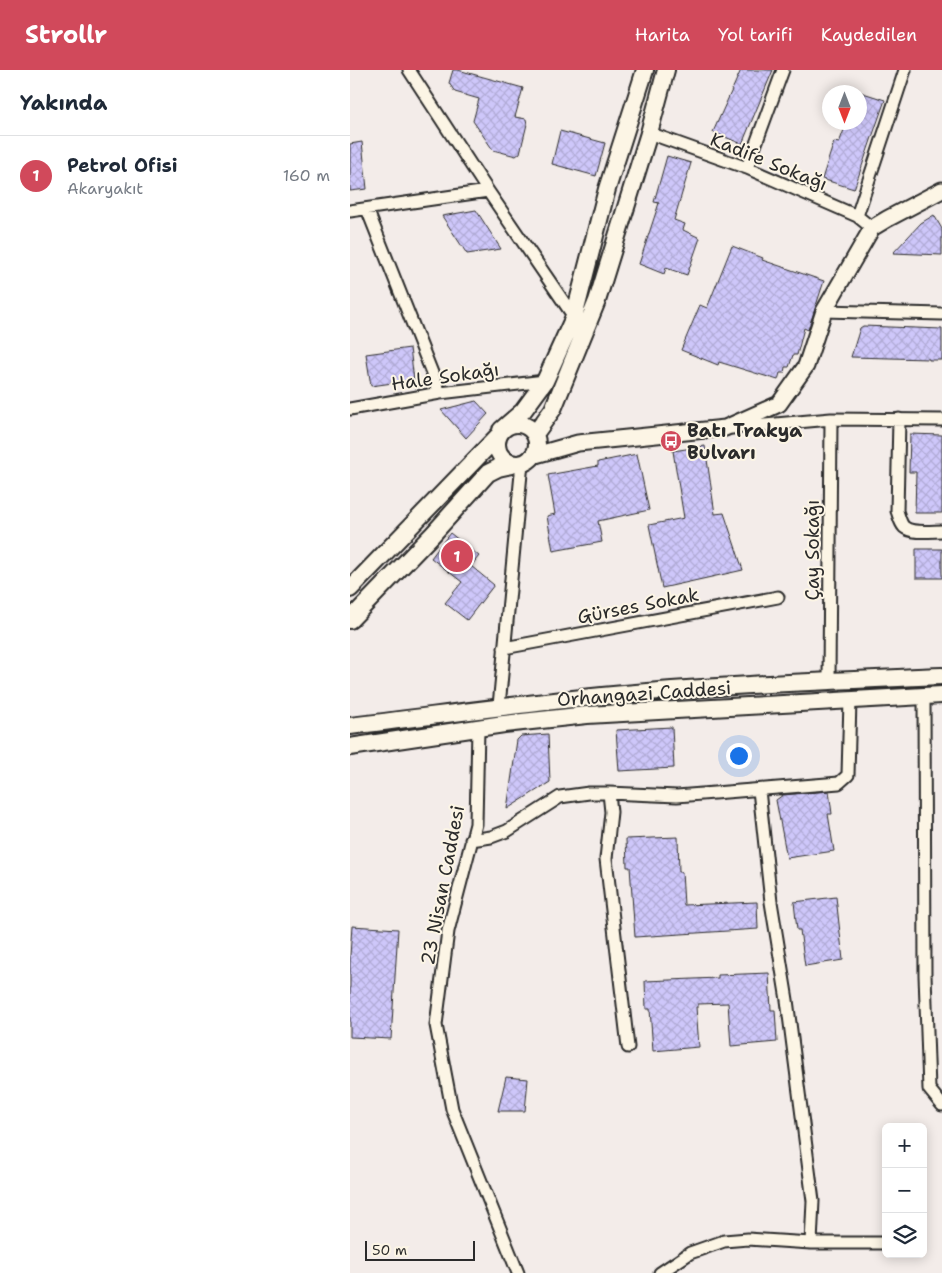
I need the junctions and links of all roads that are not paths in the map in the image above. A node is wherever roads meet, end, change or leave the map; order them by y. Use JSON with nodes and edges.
{"nodes":[{"id":1,"x":409,"y":70,"type":"edge"},
{"id":2,"x":645,"y":70,"type":"edge"},
{"id":3,"x":666,"y":70,"type":"edge"},
{"id":4,"x":783,"y":70,"type":"edge"},
{"id":5,"x":905,"y":70,"type":"edge"},
{"id":6,"x":649,"y":133,"type":"junction"},
{"id":7,"x":747,"y":168,"type":"junction"},
{"id":8,"x":942,"y":190,"type":"edge"},
{"id":9,"x":488,"y":191,"type":"junction"},
{"id":10,"x":367,"y":209,"type":"junction"},
{"id":11,"x":350,"y":211,"type":"edge"},
{"id":12,"x":857,"y":216,"type":"junction"},
{"id":13,"x":872,"y":228,"type":"junction"},
{"id":14,"x":824,"y":311,"type":"junction"},
{"id":15,"x":942,"y":314,"type":"edge"},
{"id":16,"x":574,"y":317,"type":"junction"},
{"id":17,"x":545,"y":381,"type":"junction"},
{"id":18,"x":440,"y":392,"type":"junction"},
{"id":19,"x":350,"y":408,"type":"edge"},
{"id":20,"x":831,"y":418,"type":"junction"},
{"id":21,"x":899,"y":420,"type":"junction"},
{"id":22,"x":942,"y":420,"type":"edge"},
{"id":23,"x":725,"y":428,"type":"junction"},
{"id":24,"x":500,"y":433,"type":"junction"},
{"id":25,"x":536,"y":437,"type":"junction"},
{"id":26,"x":578,"y":443,"type":"junction"},
{"id":27,"x":523,"y":461,"type":"junction"},
{"id":28,"x":942,"y":531,"type":"edge"},
{"id":29,"x":350,"y":589,"type":"edge"},
{"id":30,"x":778,"y":597,"type":"dead end"},
{"id":31,"x":350,"y":620,"type":"edge"},
{"id":32,"x":504,"y":648,"type":"junction"},
{"id":33,"x":942,"y":676,"type":"edge"},
{"id":34,"x":828,"y":681,"type":"junction"},
{"id":35,"x":942,"y":695,"type":"edge"},
{"id":36,"x":924,"y":696,"type":"junction"},
{"id":37,"x":850,"y":700,"type":"junction"},
{"id":38,"x":499,"y":706,"type":"junction"},
{"id":39,"x":350,"y":726,"type":"edge"},
{"id":40,"x":478,"y":728,"type":"junction"},
{"id":41,"x":350,"y":747,"type":"edge"},
{"id":42,"x":759,"y":790,"type":"junction"},
{"id":43,"x":609,"y":793,"type":"junction"},
{"id":44,"x":471,"y":840,"type":"junction"},
{"id":45,"x":628,"y":1047,"type":"dead end"},
{"id":46,"x":942,"y":1105,"type":"edge"},
{"id":47,"x":811,"y":1243,"type":"junction"},
{"id":48,"x":882,"y":1243,"type":"edge"},
{"id":49,"x":518,"y":1273,"type":"edge"},
{"id":50,"x":660,"y":1273,"type":"edge"}],
"edges":[{"from":1,"to":9,"type":"street"},
{"from":2,"to":16,"type":"main road"},
{"from":3,"to":6,"type":"main road"},
{"from":4,"to":7,"type":"street"},
{"from":5,"to":12,"type":"street"},
{"from":6,"to":7,"type":"street","name":"Kadife Sokağı"},
{"from":6,"to":25,"type":"main road"},
{"from":7,"to":12,"type":"street","name":"Kadife Sokağı"},
{"from":8,"to":13,"type":"street"},
{"from":9,"to":10,"type":"street"},
{"from":9,"to":16,"type":"street"},
{"from":10,"to":11,"type":"street"},
{"from":10,"to":18,"type":"street"},
{"from":12,"to":13,"type":"street","name":"Kadife Sokağı"},
{"from":13,"to":14,"type":"street"},
{"from":14,"to":15,"type":"street"},
{"from":14,"to":23,"type":"street"},
{"from":16,"to":17,"type":"main road"},
{"from":17,"to":18,"type":"street","name":"Hale Sokağı"},
{"from":17,"to":24,"type":"main road"},
{"from":18,"to":19,"type":"street","name":"Hale Sokağı"},
{"from":20,"to":21,"type":"street"},
{"from":20,"to":23,"type":"street"},
{"from":20,"to":34,"type":"street","name":"Çay Sokağı"},
{"from":21,"to":22,"type":"street"},
{"from":21,"to":28,"type":"street"},
{"from":23,"to":26,"type":"street"},
{"from":24,"to":25,"type":"main road"},
{"from":24,"to":27,"type":"main road"},
{"from":24,"to":29,"type":"main road"},
{"from":25,"to":26,"type":"street"},
{"from":25,"to":27,"type":"main road"},
{"from":26,"to":27,"type":"street"},
{"from":27,"to":31,"type":"main road"},
{"from":27,"to":32,"type":"street"},
{"from":30,"to":32,"type":"street","name":"Gürses Sokak"},
{"from":32,"to":38,"type":"street"},
{"from":33,"to":34,"type":"main road","name":"Orhangazi Caddesi"},
{"from":34,"to":38,"type":"main road","name":"Orhangazi Caddesi"},
{"from":35,"to":36,"type":"main road","name":"Orhangazi Caddesi"},
{"from":36,"to":37,"type":"main road","name":"Orhangazi Caddesi"},
{"from":36,"to":46,"type":"street"},
{"from":37,"to":40,"type":"main road","name":"Orhangazi Caddesi"},
{"from":37,"to":42,"type":"street"},
{"from":38,"to":39,"type":"main road","name":"Orhangazi Caddesi"},
{"from":40,"to":41,"type":"main road","name":"Orhangazi Caddesi"},
{"from":40,"to":44,"type":"street","name":"23 Nisan Caddesi"},
{"from":42,"to":43,"type":"street"},
{"from":42,"to":47,"type":"street"},
{"from":43,"to":44,"type":"street"},
{"from":43,"to":45,"type":"street"},
{"from":44,"to":49,"type":"street","name":"23 Nisan Caddesi"},
{"from":47,"to":48,"type":"street"},
{"from":47,"to":50,"type":"street"}]}
